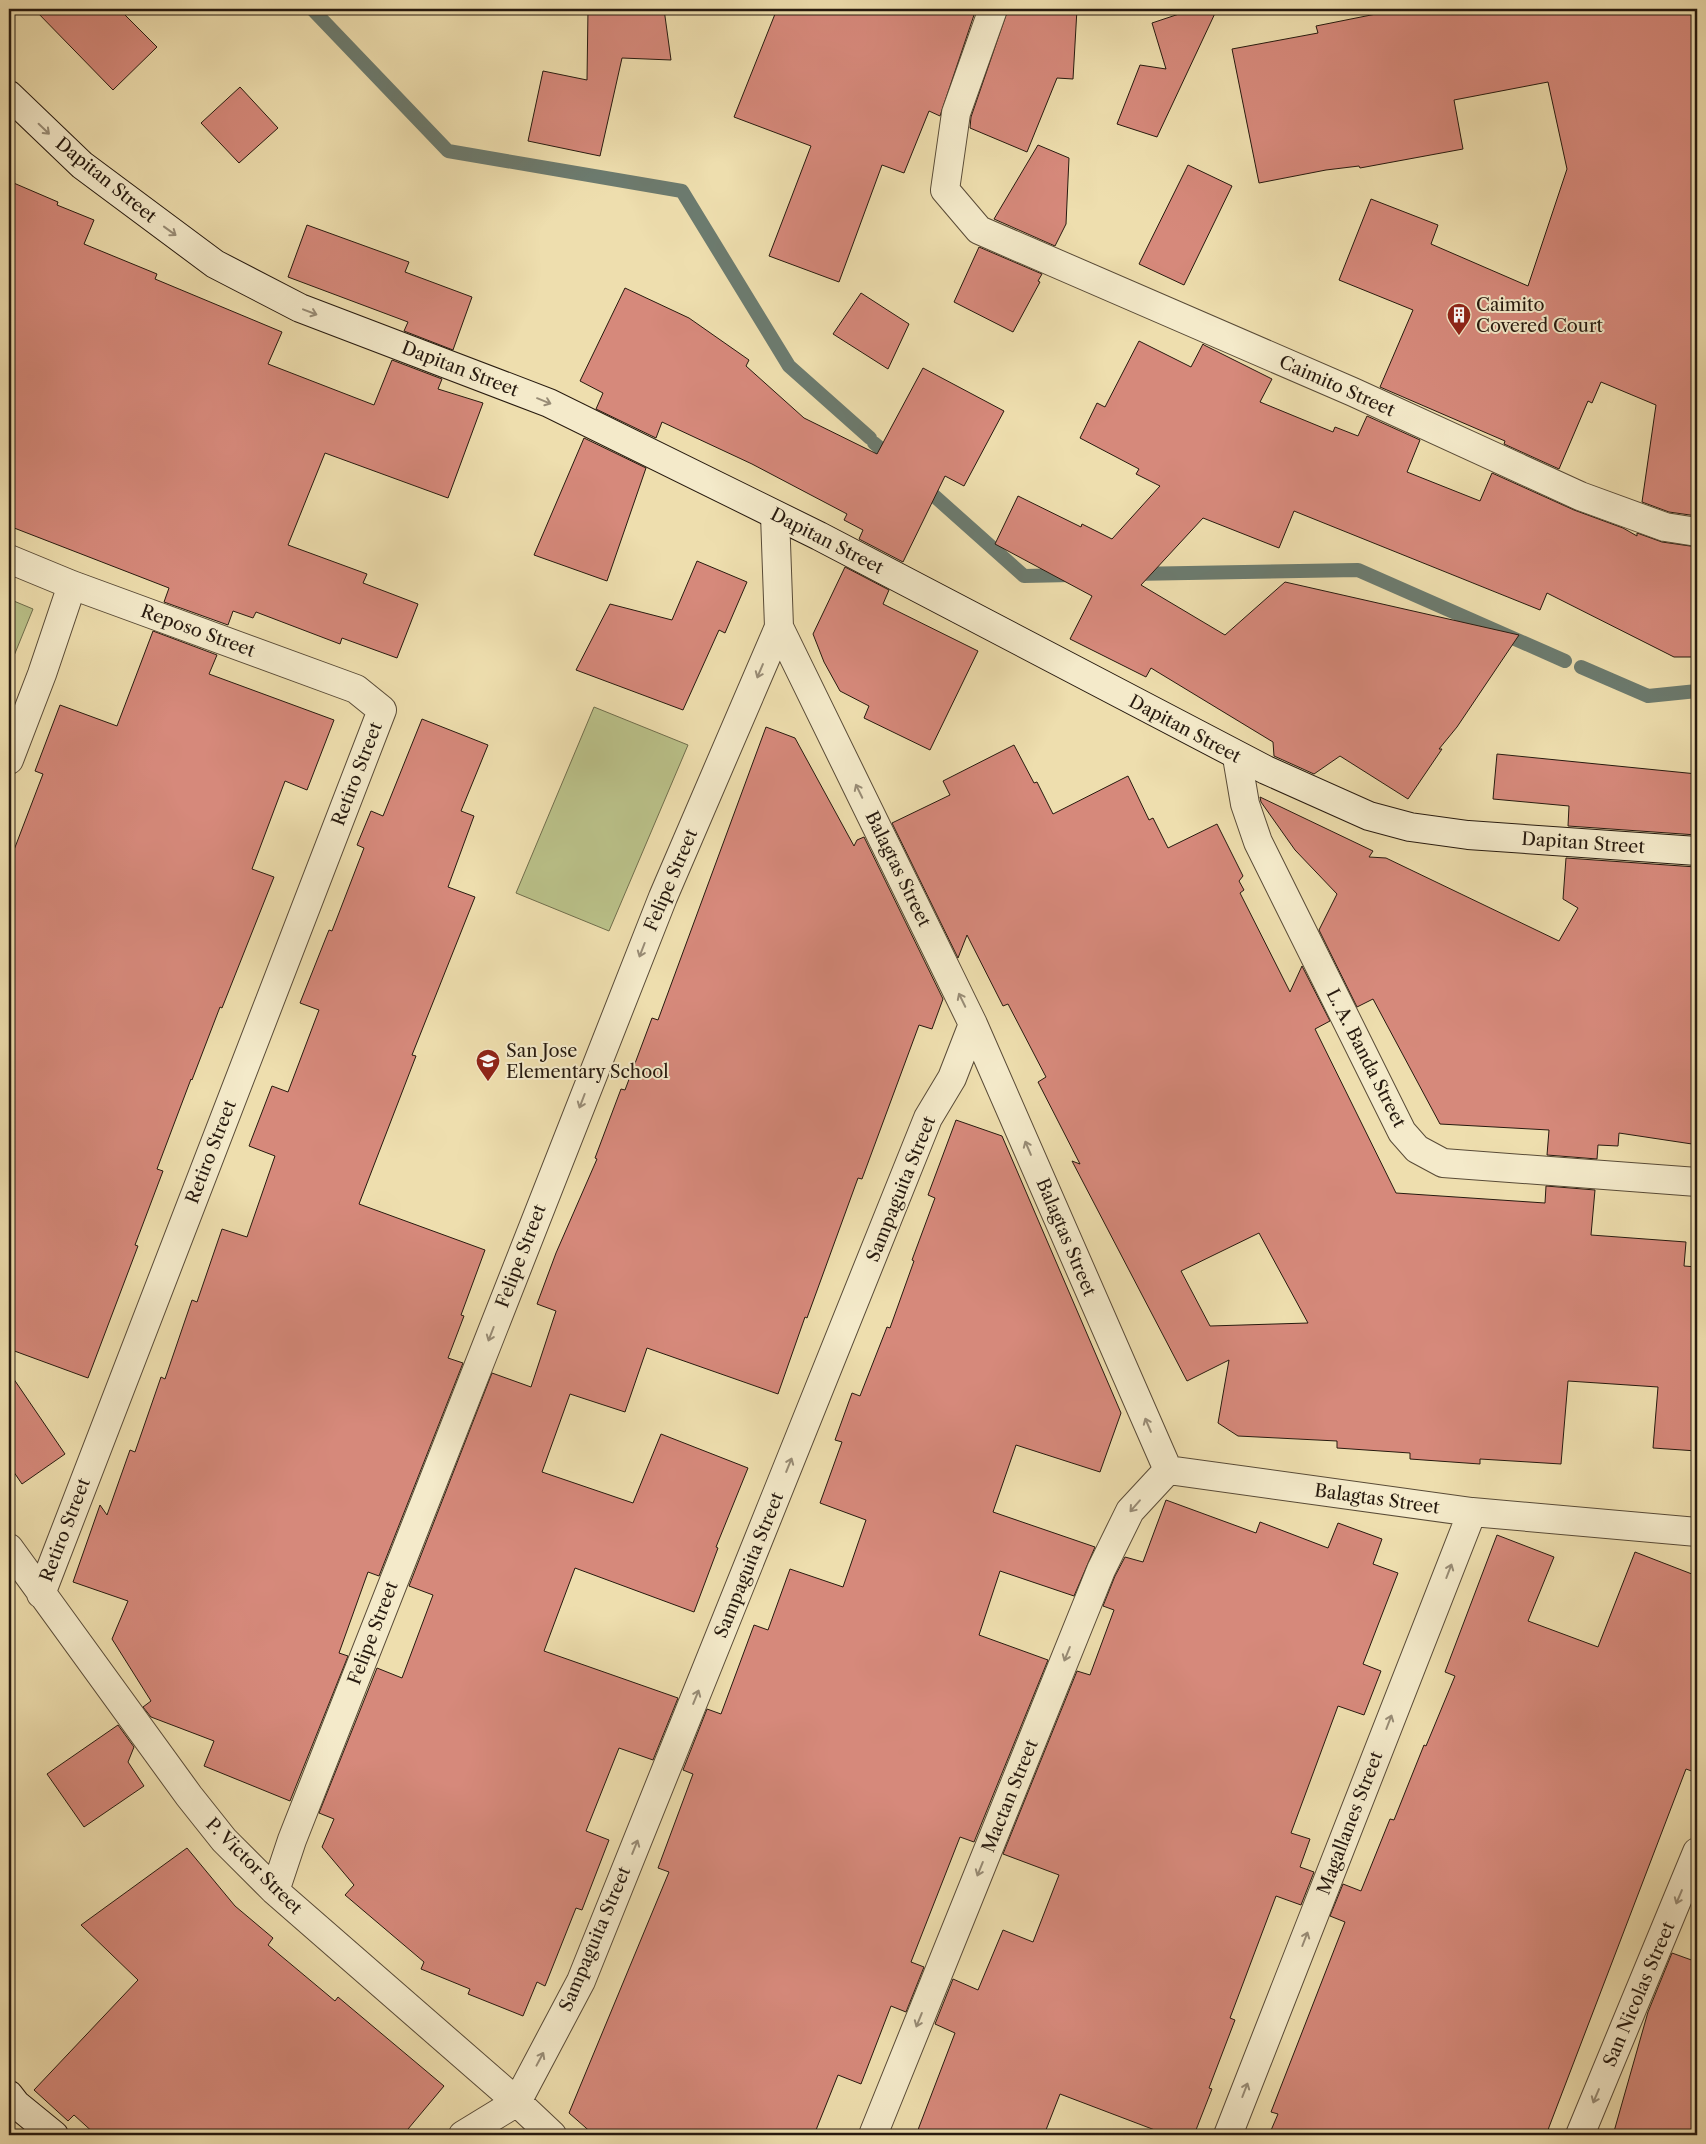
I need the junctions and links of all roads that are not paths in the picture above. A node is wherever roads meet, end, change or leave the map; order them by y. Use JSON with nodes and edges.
{"nodes":[{"id":1,"x":993,"y":9,"type":"edge"},
{"id":2,"x":9,"y":95,"type":"edge"},
{"id":3,"x":775,"y":514,"type":"junction"},
{"id":4,"x":1697,"y":532,"type":"edge"},
{"id":5,"x":9,"y":559,"type":"edge"},
{"id":6,"x":72,"y":585,"type":"junction"},
{"id":7,"x":779,"y":627,"type":"junction"},
{"id":8,"x":382,"y":710,"type":"joint"},
{"id":9,"x":1237,"y":757,"type":"junction"},
{"id":10,"x":9,"y":760,"type":"edge"},
{"id":11,"x":1697,"y":851,"type":"edge"},
{"id":12,"x":974,"y":1024,"type":"junction"},
{"id":13,"x":1697,"y":1182,"type":"edge"},
{"id":14,"x":1168,"y":1470,"type":"junction"},
{"id":15,"x":1472,"y":1512,"type":"junction"},
{"id":16,"x":1697,"y":1532,"type":"edge"},
{"id":17,"x":9,"y":1548,"type":"edge"},
{"id":18,"x":41,"y":1594,"type":"junction"},
{"id":19,"x":1697,"y":1852,"type":"edge"},
{"id":20,"x":275,"y":1891,"type":"junction"},
{"id":21,"x":9,"y":2096,"type":"edge"},
{"id":22,"x":517,"y":2102,"type":"junction"},
{"id":23,"x":54,"y":2135,"type":"edge"},
{"id":24,"x":463,"y":2135,"type":"edge"},
{"id":25,"x":552,"y":2135,"type":"edge"},
{"id":26,"x":873,"y":2135,"type":"edge"},
{"id":27,"x":1228,"y":2135,"type":"edge"},
{"id":28,"x":1580,"y":2135,"type":"edge"}],
"edges":[{"from":1,"to":4,"type":"street","name":"Caimito Street"},
{"from":2,"to":3,"type":"street","name":"Dapitan Street","one_way":true},
{"from":3,"to":7,"type":"street","name":"Balagtas Street"},
{"from":3,"to":9,"type":"street","name":"Dapitan Street"},
{"from":5,"to":6,"type":"street","name":"Reposo Street"},
{"from":6,"to":8,"type":"street","name":"Reposo Street"},
{"from":6,"to":10,"type":"street"},
{"from":12,"to":7,"type":"street","name":"Balagtas Street","one_way":true},
{"from":7,"to":20,"type":"street","name":"Felipe Street","one_way":true},
{"from":8,"to":18,"type":"street","name":"Retiro Street"},
{"from":9,"to":11,"type":"street","name":"Dapitan Street"},
{"from":9,"to":13,"type":"street","name":"L. A. Banda Street"},
{"from":14,"to":12,"type":"street","name":"Balagtas Street","one_way":true},
{"from":22,"to":12,"type":"street","name":"Sampaguita Street","one_way":true},
{"from":14,"to":15,"type":"street","name":"Balagtas Street"},
{"from":14,"to":26,"type":"street","name":"Mactan Street","one_way":true},
{"from":15,"to":16,"type":"street","name":"Balagtas Street"},
{"from":27,"to":15,"type":"street","name":"Magallanes Street","one_way":true},
{"from":17,"to":18,"type":"street","name":"P. Victor Street"},
{"from":18,"to":20,"type":"street","name":"P. Victor Street"},
{"from":19,"to":28,"type":"street","name":"San Nicolas Street","one_way":true},
{"from":20,"to":22,"type":"street","name":"P. Victor Street"},
{"from":21,"to":23,"type":"street"},
{"from":22,"to":24,"type":"street"},
{"from":22,"to":25,"type":"street","name":"P. Victor Street"}]}
